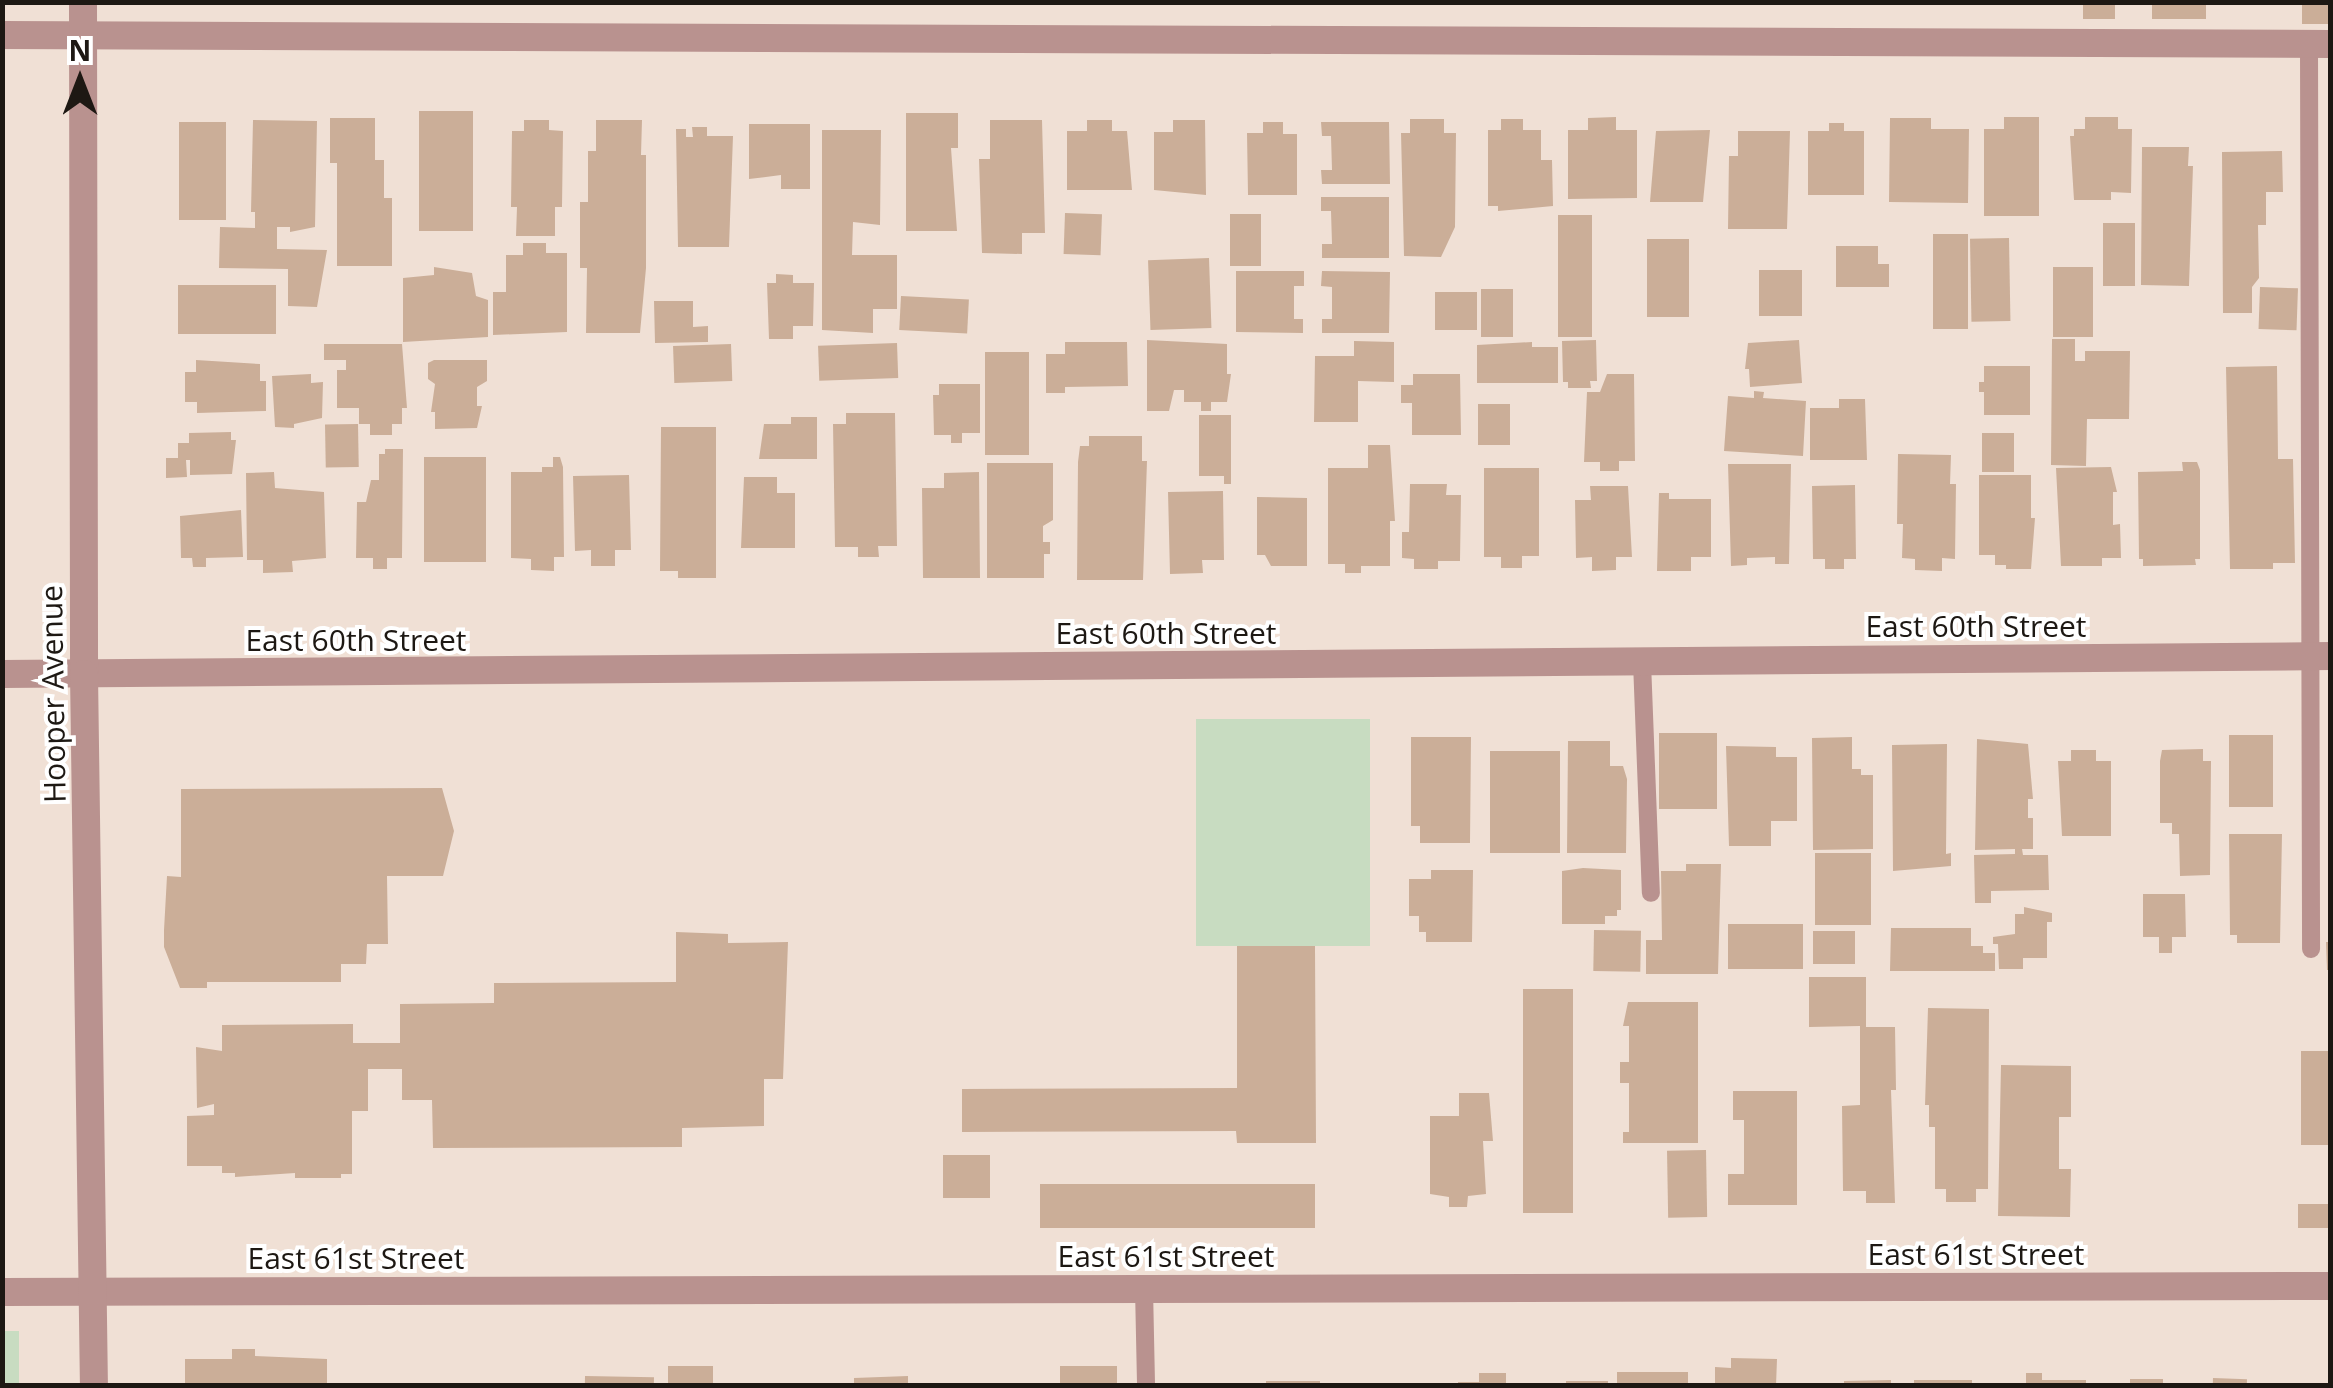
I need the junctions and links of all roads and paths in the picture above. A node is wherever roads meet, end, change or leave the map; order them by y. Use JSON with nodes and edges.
{"nodes":[{"id":1,"x":83,"y":2,"type":"edge"},
{"id":2,"x":2,"y":35,"type":"edge"},
{"id":3,"x":82,"y":35,"type":"junction"},
{"id":4,"x":2320,"y":44,"type":"edge"},
{"id":5,"x":2320,"y":656,"type":"edge"},
{"id":6,"x":1642,"y":662,"type":"junction"},
{"id":7,"x":2,"y":674,"type":"edge"},
{"id":8,"x":84,"y":674,"type":"junction"},
{"id":9,"x":1651,"y":893,"type":"dead end"},
{"id":10,"x":2311,"y":949,"type":"dead end"},
{"id":11,"x":2330,"y":1286,"type":"edge"},
{"id":12,"x":1144,"y":1288,"type":"junction"},
{"id":13,"x":93,"y":1291,"type":"junction"},
{"id":14,"x":2,"y":1292,"type":"edge"},
{"id":15,"x":94,"y":1386,"type":"edge"},
{"id":16,"x":1146,"y":1386,"type":"edge"}],
"edges":[{"from":1,"to":3,"type":"street","name":"Hooper Avenue"},
{"from":2,"to":3,"type":"street"},
{"from":3,"to":4,"type":"street"},
{"from":3,"to":8,"type":"street","name":"Hooper Avenue"},
{"from":4,"to":5,"type":"lane"},
{"from":5,"to":6,"type":"street","name":"East 60th Street"},
{"from":5,"to":10,"type":"lane"},
{"from":6,"to":8,"type":"street","name":"East 60th Street"},
{"from":6,"to":9,"type":"lane"},
{"from":7,"to":8,"type":"street","name":"East 60th Street"},
{"from":8,"to":13,"type":"street","name":"Hooper Avenue"},
{"from":11,"to":12,"type":"street","name":"East 61st Street"},
{"from":12,"to":13,"type":"street","name":"East 61st Street"},
{"from":12,"to":16,"type":"lane"},
{"from":13,"to":14,"type":"street","name":"East 61st Street"},
{"from":13,"to":15,"type":"street","name":"Hooper Avenue"}]}
